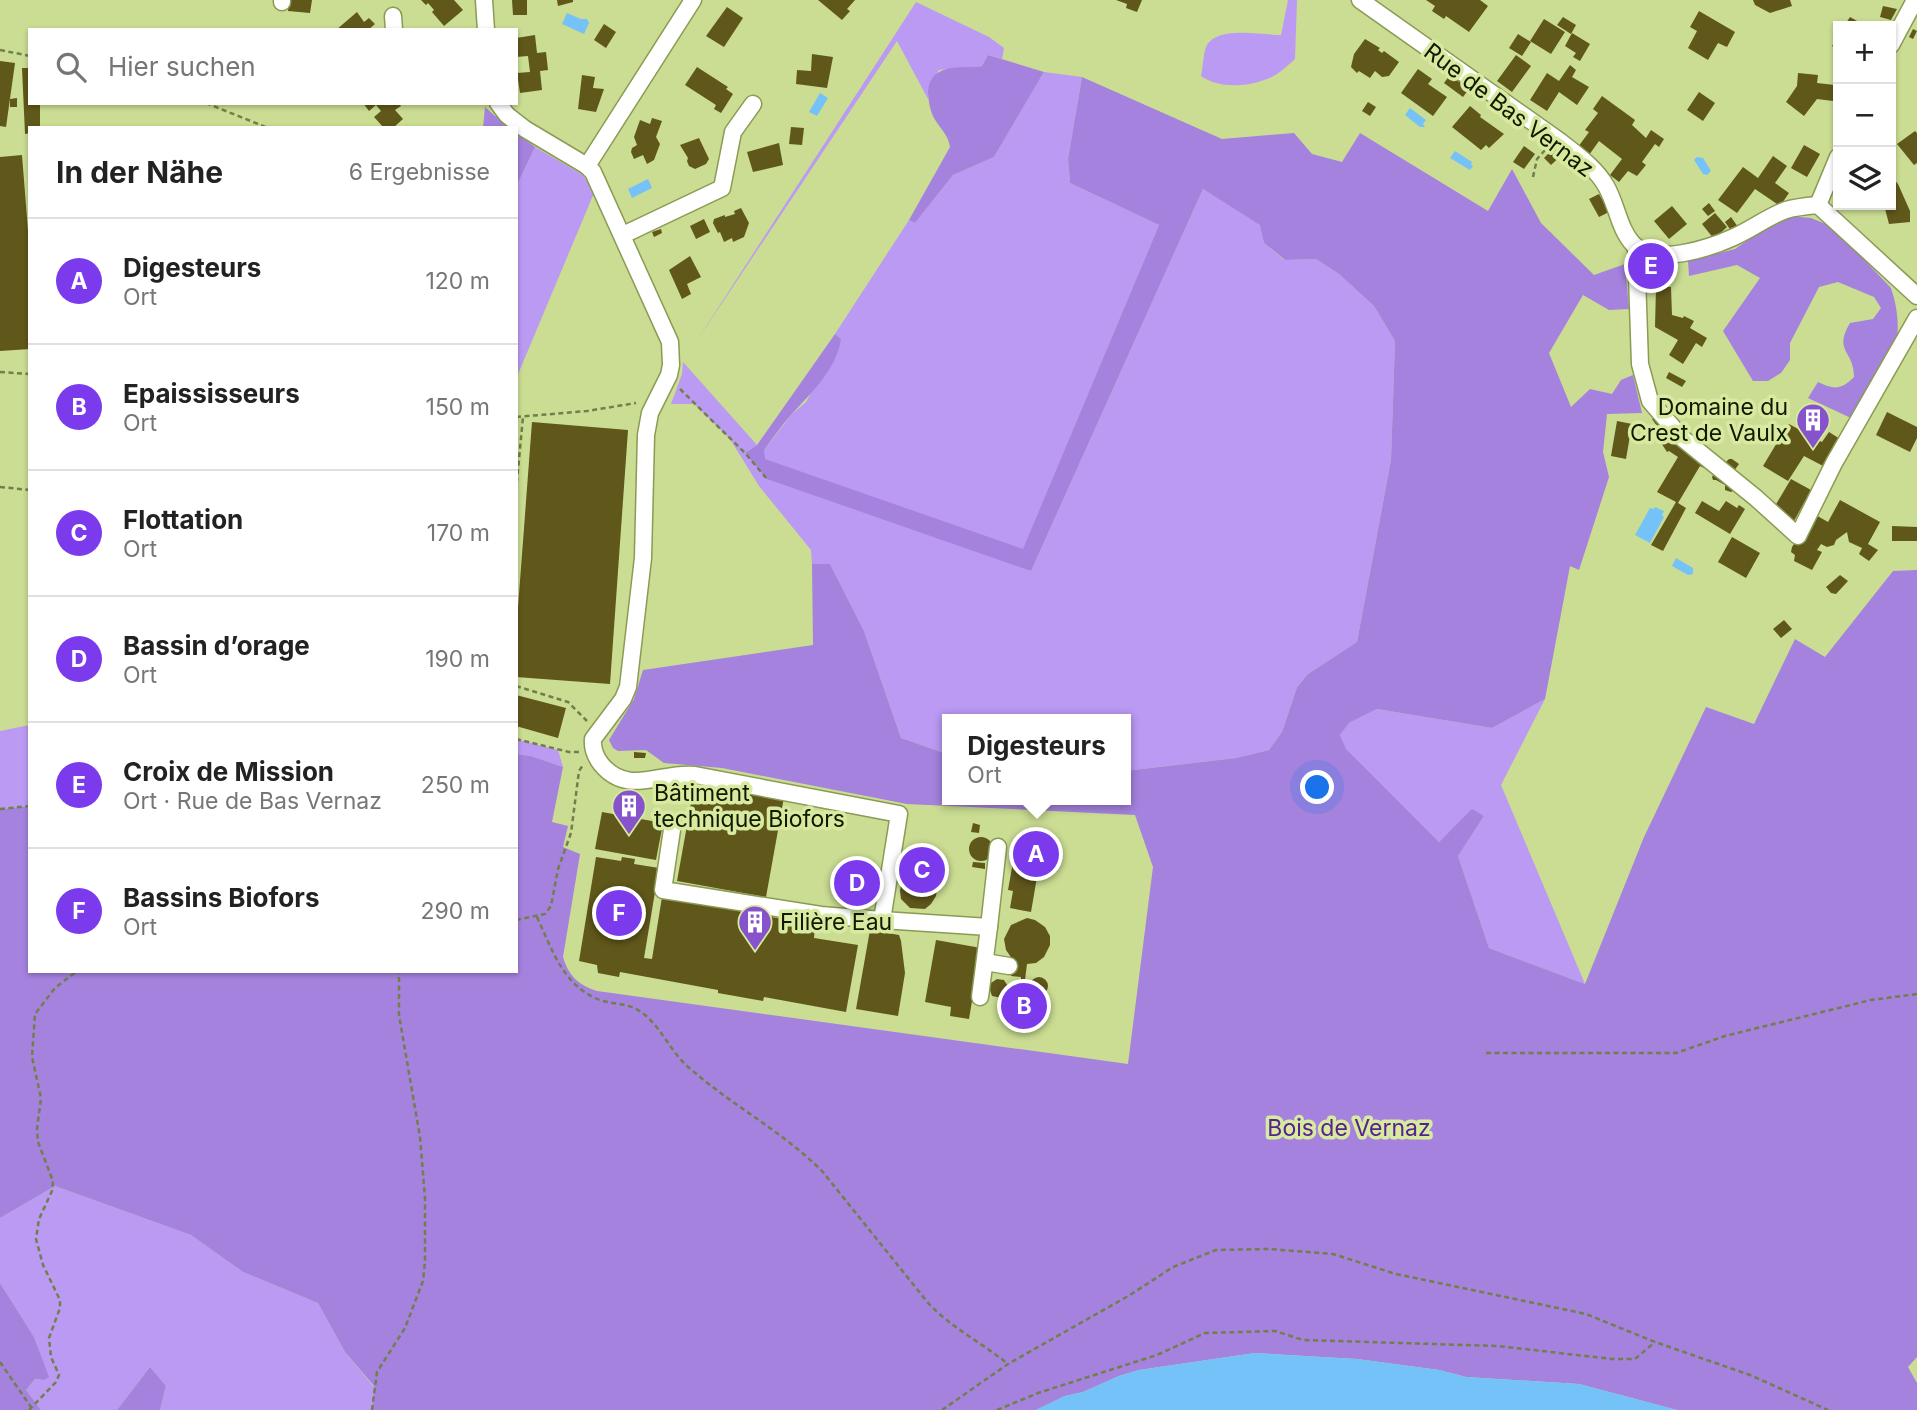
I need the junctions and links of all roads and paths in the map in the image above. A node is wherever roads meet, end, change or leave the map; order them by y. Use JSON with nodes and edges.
{"nodes":[{"id":1,"x":484,"y":0,"type":"edge"},
{"id":2,"x":693,"y":0,"type":"edge"},
{"id":3,"x":1360,"y":0,"type":"edge"},
{"id":4,"x":1914,"y":9,"type":"edge"},
{"id":5,"x":486,"y":28,"type":"edge"},
{"id":6,"x":1896,"y":37,"type":"edge"},
{"id":7,"x":0,"y":50,"type":"edge"},
{"id":8,"x":28,"y":56,"type":"edge"},
{"id":9,"x":752,"y":104,"type":"dead end"},
{"id":10,"x":211,"y":105,"type":"edge"},
{"id":11,"x":500,"y":105,"type":"edge"},
{"id":12,"x":263,"y":126,"type":"edge"},
{"id":13,"x":1556,"y":139,"type":"junction"},
{"id":14,"x":587,"y":166,"type":"junction"},
{"id":15,"x":1833,"y":169,"type":"edge"},
{"id":16,"x":1533,"y":177,"type":"dead end"},
{"id":17,"x":1818,"y":205,"type":"junction"},
{"id":18,"x":623,"y":235,"type":"junction"},
{"id":19,"x":1636,"y":247,"type":"junction"},
{"id":20,"x":1917,"y":296,"type":"edge"},
{"id":21,"x":1917,"y":318,"type":"edge"},
{"id":22,"x":0,"y":372,"type":"edge"},
{"id":23,"x":28,"y":374,"type":"edge"},
{"id":24,"x":669,"y":375,"type":"junction"},
{"id":25,"x":656,"y":398,"type":"junction"},
{"id":26,"x":518,"y":417,"type":"edge"},
{"id":27,"x":523,"y":417,"type":"junction"},
{"id":28,"x":518,"y":470,"type":"edge"},
{"id":29,"x":767,"y":479,"type":"dead end"},
{"id":30,"x":0,"y":486,"type":"edge"},
{"id":31,"x":28,"y":490,"type":"edge"},
{"id":32,"x":518,"y":687,"type":"edge"},
{"id":33,"x":598,"y":731,"type":"junction"},
{"id":34,"x":518,"y":739,"type":"edge"},
{"id":35,"x":593,"y":751,"type":"junction"},
{"id":36,"x":579,"y":771,"type":"dead end"},
{"id":37,"x":28,"y":806,"type":"edge"},
{"id":38,"x":0,"y":809,"type":"edge"},
{"id":39,"x":673,"y":823,"type":"dead end"},
{"id":40,"x":998,"y":847,"type":"dead end"},
{"id":41,"x":537,"y":917,"type":"junction"},
{"id":42,"x":518,"y":920,"type":"edge"},
{"id":43,"x":882,"y":920,"type":"junction"},
{"id":44,"x":989,"y":927,"type":"junction"},
{"id":45,"x":985,"y":962,"type":"junction"},
{"id":46,"x":1009,"y":966,"type":"dead end"},
{"id":47,"x":74,"y":973,"type":"edge"},
{"id":48,"x":399,"y":973,"type":"edge"},
{"id":49,"x":1917,"y":994,"type":"edge"},
{"id":50,"x":980,"y":997,"type":"dead end"},
{"id":51,"x":1486,"y":1054,"type":"dead end"},
{"id":52,"x":1655,"y":1342,"type":"junction"},
{"id":53,"x":0,"y":1362,"type":"edge"},
{"id":54,"x":1008,"y":1364,"type":"junction"},
{"id":55,"x":31,"y":1409,"type":"edge"},
{"id":56,"x":372,"y":1410,"type":"edge"},
{"id":57,"x":942,"y":1410,"type":"edge"},
{"id":58,"x":997,"y":1410,"type":"edge"},
{"id":59,"x":1828,"y":1410,"type":"edge"}],
"edges":[{"from":1,"to":5,"type":"street"},
{"from":2,"to":14,"type":"street"},
{"from":3,"to":13,"type":"street","name":"Rue de Bas Vernaz"},
{"from":4,"to":6,"type":"street"},
{"from":7,"to":8,"type":"path"},
{"from":9,"to":18,"type":"street"},
{"from":10,"to":12,"type":"path"},
{"from":11,"to":14,"type":"street"},
{"from":13,"to":16,"type":"path"},
{"from":13,"to":19,"type":"street","name":"Rue de Bas Vernaz"},
{"from":14,"to":18,"type":"street"},
{"from":15,"to":17,"type":"street"},
{"from":17,"to":19,"type":"street"},
{"from":17,"to":20,"type":"street"},
{"from":18,"to":24,"type":"street"},
{"from":19,"to":21,"type":"street"},
{"from":22,"to":23,"type":"path"},
{"from":24,"to":25,"type":"street"},
{"from":24,"to":29,"type":"path"},
{"from":25,"to":27,"type":"path"},
{"from":25,"to":33,"type":"street"},
{"from":26,"to":27,"type":"path"},
{"from":27,"to":28,"type":"path"},
{"from":30,"to":31,"type":"path"},
{"from":32,"to":33,"type":"path"},
{"from":33,"to":35,"type":"street"},
{"from":34,"to":35,"type":"path"},
{"from":35,"to":43,"type":"street"},
{"from":36,"to":41,"type":"path"},
{"from":37,"to":38,"type":"path"},
{"from":39,"to":43,"type":"street"},
{"from":40,"to":44,"type":"street"},
{"from":41,"to":42,"type":"path"},
{"from":41,"to":54,"type":"path"},
{"from":43,"to":44,"type":"street"},
{"from":44,"to":45,"type":"street"},
{"from":45,"to":46,"type":"street"},
{"from":45,"to":50,"type":"street"},
{"from":47,"to":55,"type":"path"},
{"from":48,"to":56,"type":"path"},
{"from":49,"to":51,"type":"path"},
{"from":52,"to":54,"type":"path"},
{"from":52,"to":58,"type":"path"},
{"from":52,"to":59,"type":"path"},
{"from":53,"to":55,"type":"path"},
{"from":54,"to":57,"type":"path"}]}
